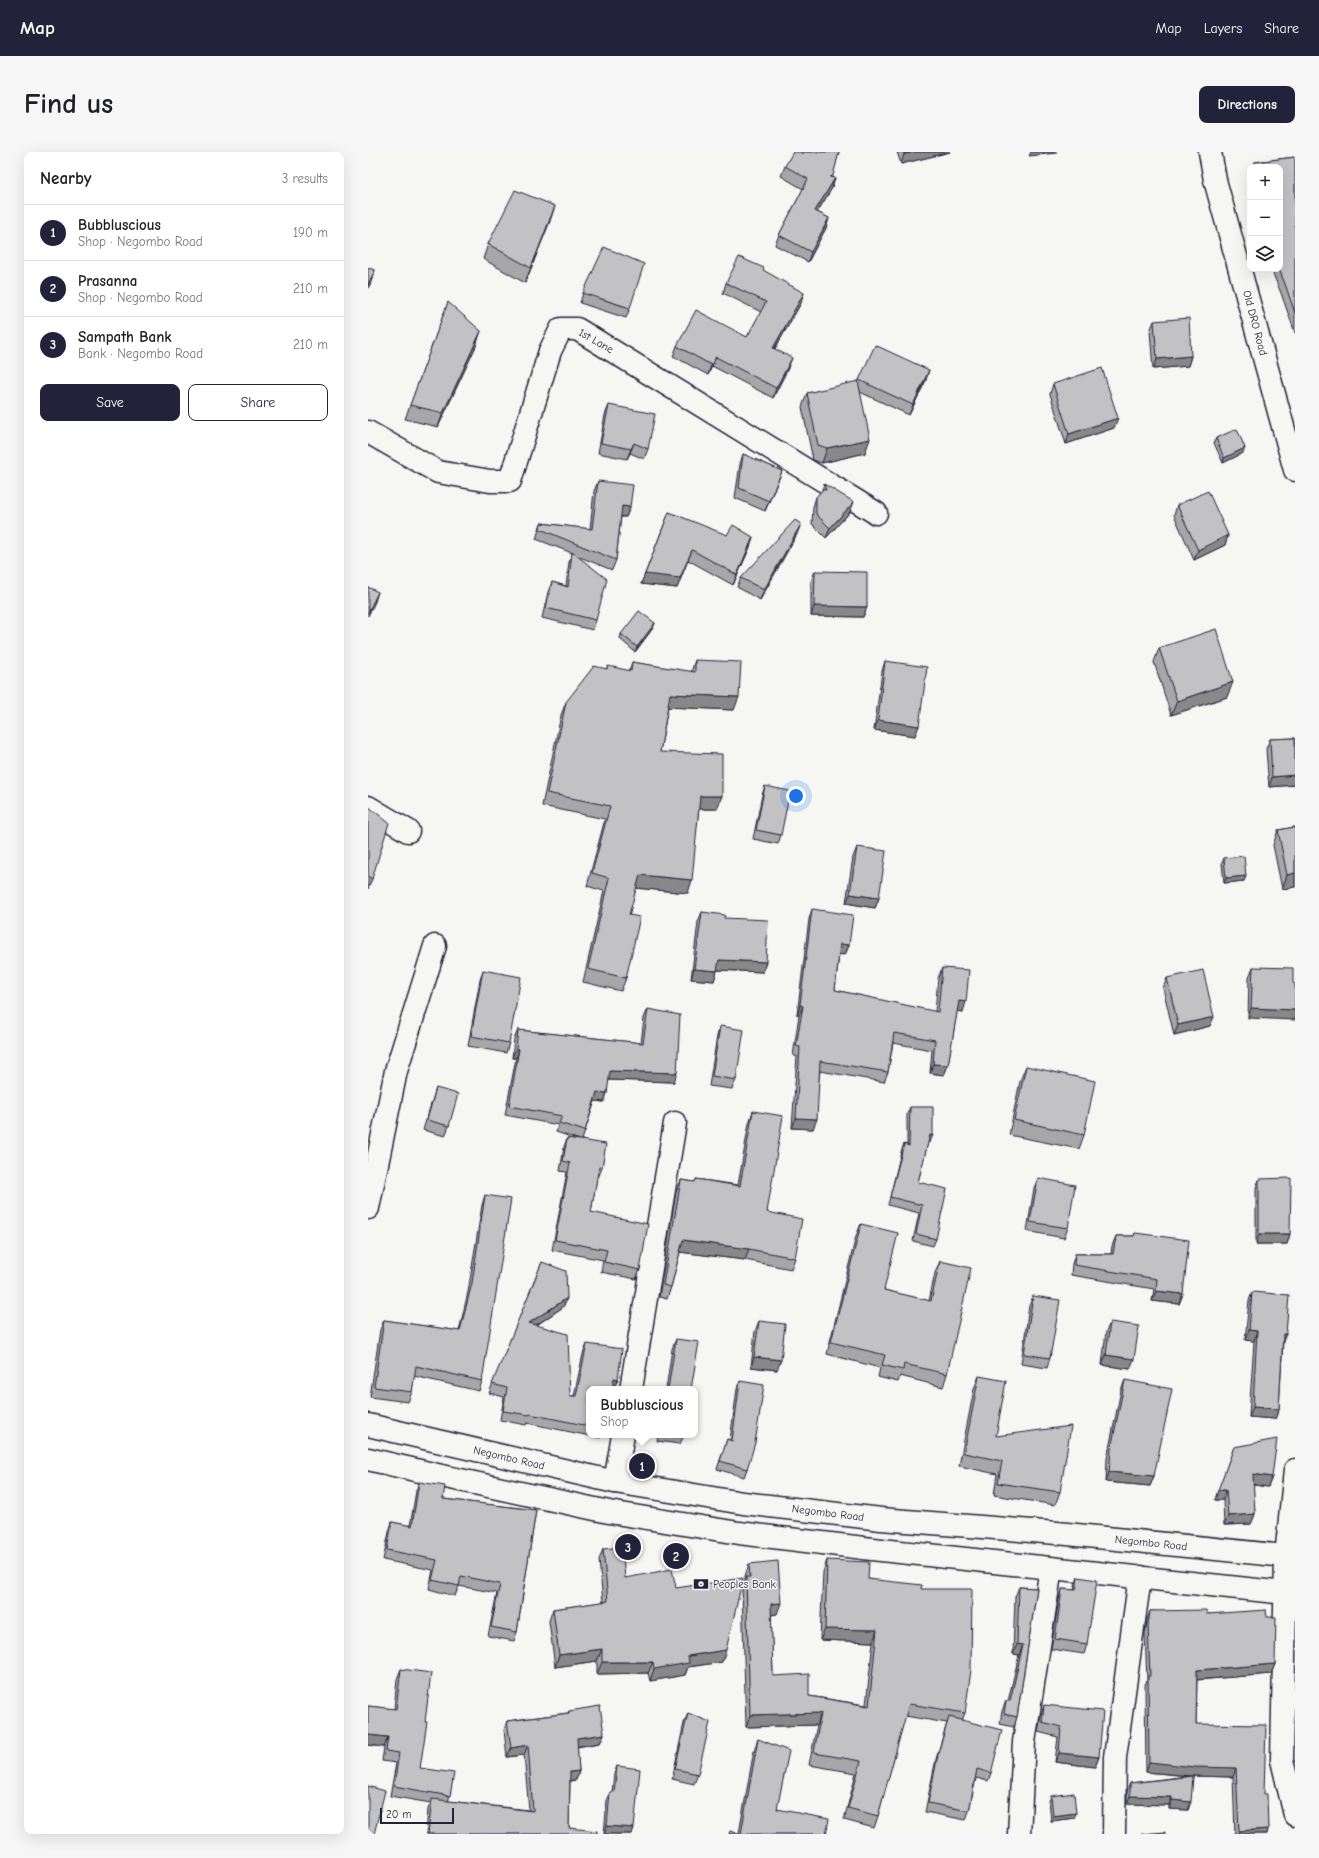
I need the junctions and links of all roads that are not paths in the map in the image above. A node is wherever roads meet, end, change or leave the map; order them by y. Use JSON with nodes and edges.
{"nodes":[{"id":1,"x":1210,"y":152,"type":"edge"},
{"id":2,"x":368,"y":432,"type":"edge"},
{"id":3,"x":1295,"y":470,"type":"edge"},
{"id":4,"x":876,"y":513,"type":"dead end"},
{"id":5,"x":368,"y":807,"type":"edge"},
{"id":6,"x":408,"y":831,"type":"dead end"},
{"id":7,"x":435,"y":946,"type":"dead end"},
{"id":8,"x":675,"y":1123,"type":"dead end"},
{"id":9,"x":368,"y":1208,"type":"edge"},
{"id":10,"x":631,"y":1386,"type":"edge"},
{"id":11,"x":368,"y":1425,"type":"edge"},
{"id":12,"x":622,"y":1438,"type":"edge"},
{"id":13,"x":368,"y":1459,"type":"edge"},
{"id":14,"x":1295,"y":1470,"type":"edge"},
{"id":15,"x":615,"y":1482,"type":"junction"},
{"id":16,"x":1290,"y":1556,"type":"edge"},
{"id":17,"x":1051,"y":1568,"type":"junction"},
{"id":18,"x":1140,"y":1577,"type":"junction"},
{"id":19,"x":1290,"y":1593,"type":"edge"},
{"id":20,"x":1295,"y":1815,"type":"edge"},
{"id":21,"x":1019,"y":1834,"type":"edge"},
{"id":22,"x":1114,"y":1834,"type":"edge"}],
"edges":[{"from":1,"to":3,"type":"main road","name":"Old DRO Road"},
{"from":2,"to":4,"type":"main road","name":"1st Lane"},
{"from":5,"to":6,"type":"main road"},
{"from":7,"to":9,"type":"main road"},
{"from":8,"to":10,"type":"main road"},
{"from":11,"to":15,"type":"main road","name":"Negombo Road"},
{"from":12,"to":15,"type":"main road"},
{"from":13,"to":17,"type":"main road"},
{"from":14,"to":16,"type":"main road"},
{"from":15,"to":16,"type":"main road","name":"Negombo Road"},
{"from":16,"to":19,"type":"main road"},
{"from":17,"to":18,"type":"main road"},
{"from":17,"to":21,"type":"main road"},
{"from":18,"to":19,"type":"main road"},
{"from":18,"to":22,"type":"main road"},
{"from":19,"to":20,"type":"main road"}]}
